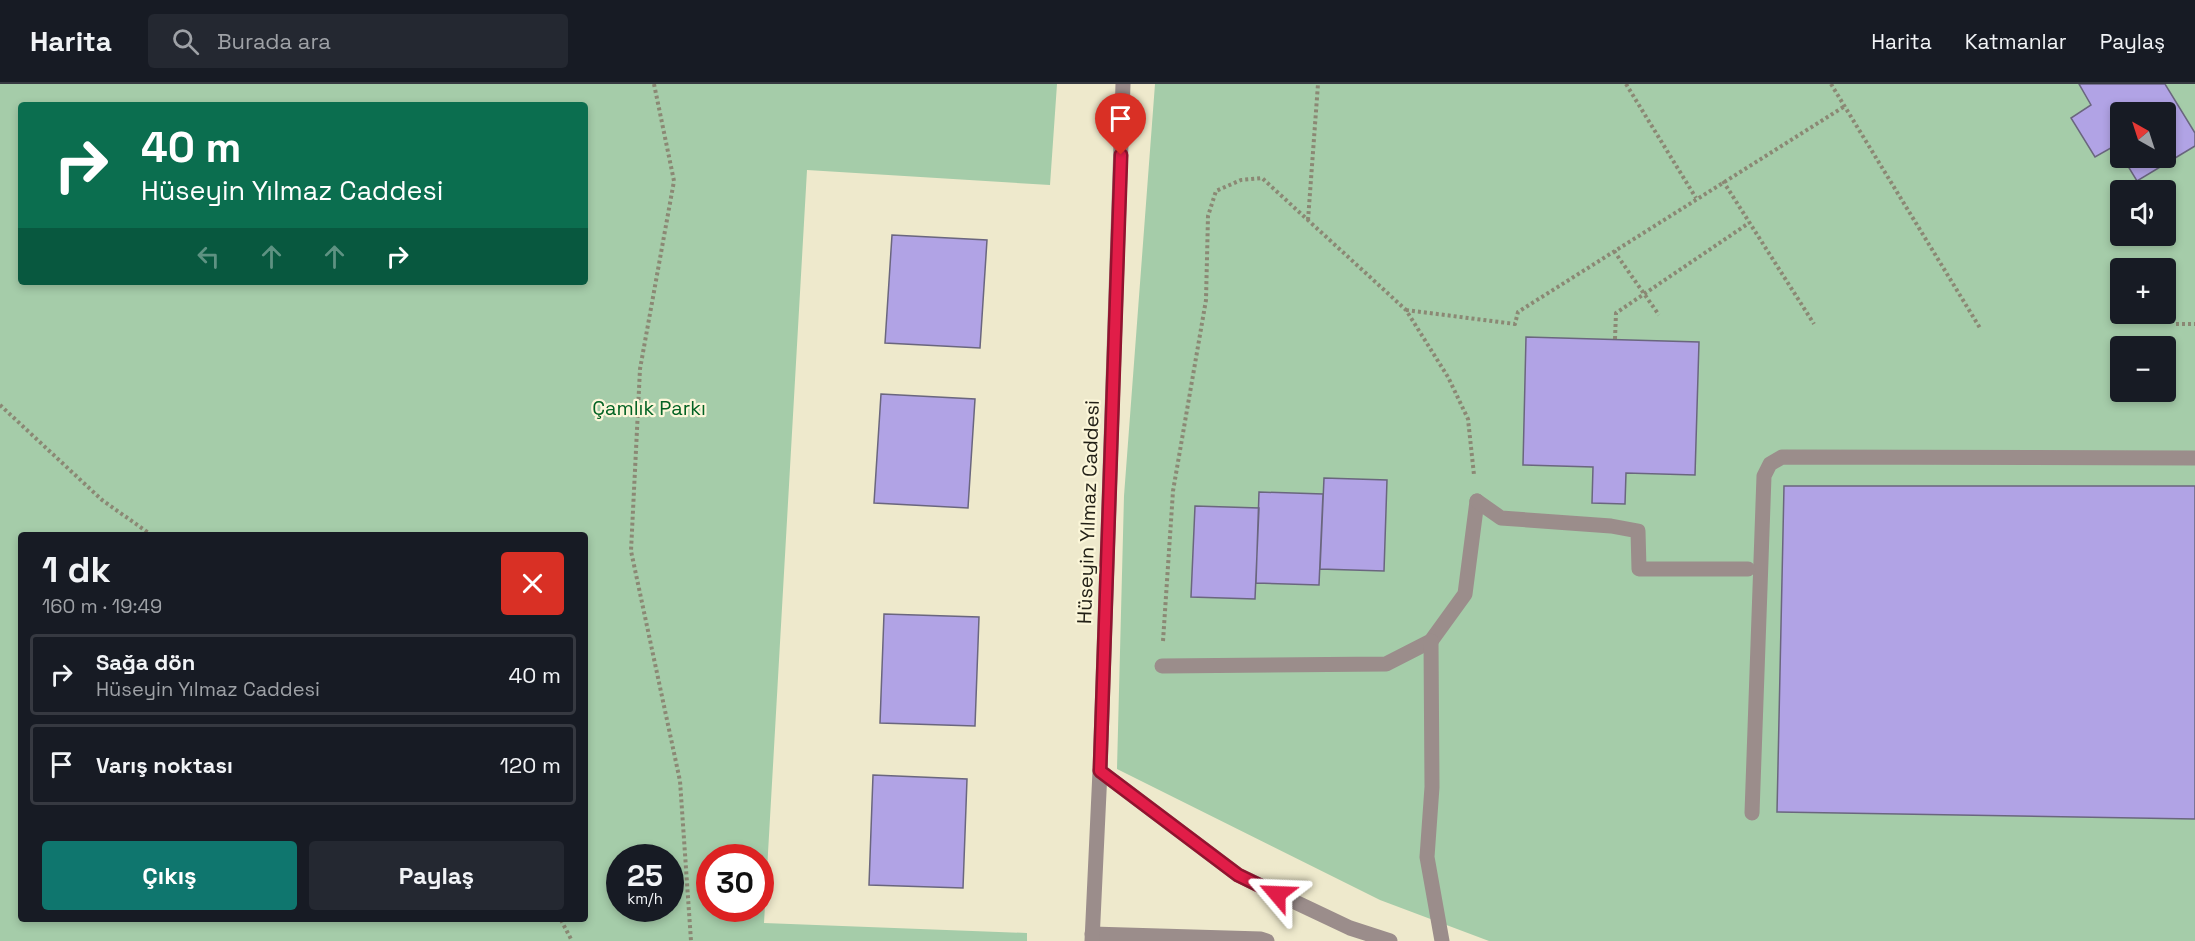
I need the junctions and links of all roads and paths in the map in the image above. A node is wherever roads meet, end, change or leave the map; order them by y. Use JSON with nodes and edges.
{"nodes":[{"id":1,"x":654,"y":84,"type":"edge"},
{"id":2,"x":1123,"y":84,"type":"edge"},
{"id":3,"x":1318,"y":84,"type":"edge"},
{"id":4,"x":1626,"y":84,"type":"edge"},
{"id":5,"x":1831,"y":84,"type":"edge"},
{"id":6,"x":1845,"y":106,"type":"junction"},
{"id":7,"x":1723,"y":181,"type":"junction"},
{"id":8,"x":1696,"y":198,"type":"junction"},
{"id":9,"x":1308,"y":220,"type":"junction"},
{"id":10,"x":1749,"y":223,"type":"junction"},
{"id":11,"x":1614,"y":251,"type":"junction"},
{"id":12,"x":1642,"y":294,"type":"junction"},
{"id":13,"x":1406,"y":310,"type":"junction"},
{"id":14,"x":1659,"y":315,"type":"dead end"},
{"id":15,"x":1814,"y":324,"type":"dead end"},
{"id":16,"x":2176,"y":324,"type":"dead end"},
{"id":17,"x":2195,"y":324,"type":"edge"},
{"id":18,"x":1980,"y":328,"type":"dead end"},
{"id":19,"x":1615,"y":339,"type":"dead end"},
{"id":20,"x":0,"y":405,"type":"edge"},
{"id":21,"x":2195,"y":458,"type":"edge"},
{"id":22,"x":1477,"y":501,"type":"junction"},
{"id":23,"x":147,"y":532,"type":"edge"},
{"id":24,"x":1748,"y":569,"type":"dead end"},
{"id":25,"x":1431,"y":641,"type":"junction"},
{"id":26,"x":1162,"y":666,"type":"joint"},
{"id":27,"x":1100,"y":771,"type":"junction"},
{"id":28,"x":1752,"y":813,"type":"dead end"},
{"id":29,"x":562,"y":922,"type":"edge"},
{"id":30,"x":1092,"y":938,"type":"edge"},
{"id":31,"x":572,"y":941,"type":"edge"},
{"id":32,"x":691,"y":941,"type":"edge"},
{"id":33,"x":1267,"y":941,"type":"edge"},
{"id":34,"x":1390,"y":941,"type":"edge"},
{"id":35,"x":1442,"y":941,"type":"edge"}],
"edges":[{"from":1,"to":32,"type":"path"},
{"from":2,"to":27,"type":"street","name":"Hüseyin Yılmaz Caddesi"},
{"from":3,"to":9,"type":"path"},
{"from":4,"to":8,"type":"path"},
{"from":5,"to":6,"type":"path"},
{"from":6,"to":7,"type":"path"},
{"from":6,"to":18,"type":"path"},
{"from":7,"to":8,"type":"path"},
{"from":7,"to":10,"type":"path"},
{"from":8,"to":11,"type":"path"},
{"from":9,"to":13,"type":"path"},
{"from":9,"to":26,"type":"path"},
{"from":10,"to":12,"type":"path"},
{"from":10,"to":15,"type":"path"},
{"from":11,"to":12,"type":"path"},
{"from":11,"to":13,"type":"path"},
{"from":12,"to":14,"type":"path"},
{"from":12,"to":19,"type":"path"},
{"from":13,"to":22,"type":"path"},
{"from":16,"to":17,"type":"path"},
{"from":20,"to":23,"type":"path"},
{"from":21,"to":28,"type":"street"},
{"from":22,"to":24,"type":"street"},
{"from":22,"to":25,"type":"street"},
{"from":25,"to":26,"type":"street"},
{"from":25,"to":35,"type":"street"},
{"from":27,"to":30,"type":"street","name":"Hüseyin Yılmaz Caddesi"},
{"from":27,"to":34,"type":"street"},
{"from":29,"to":31,"type":"path"},
{"from":30,"to":33,"type":"street"}]}
